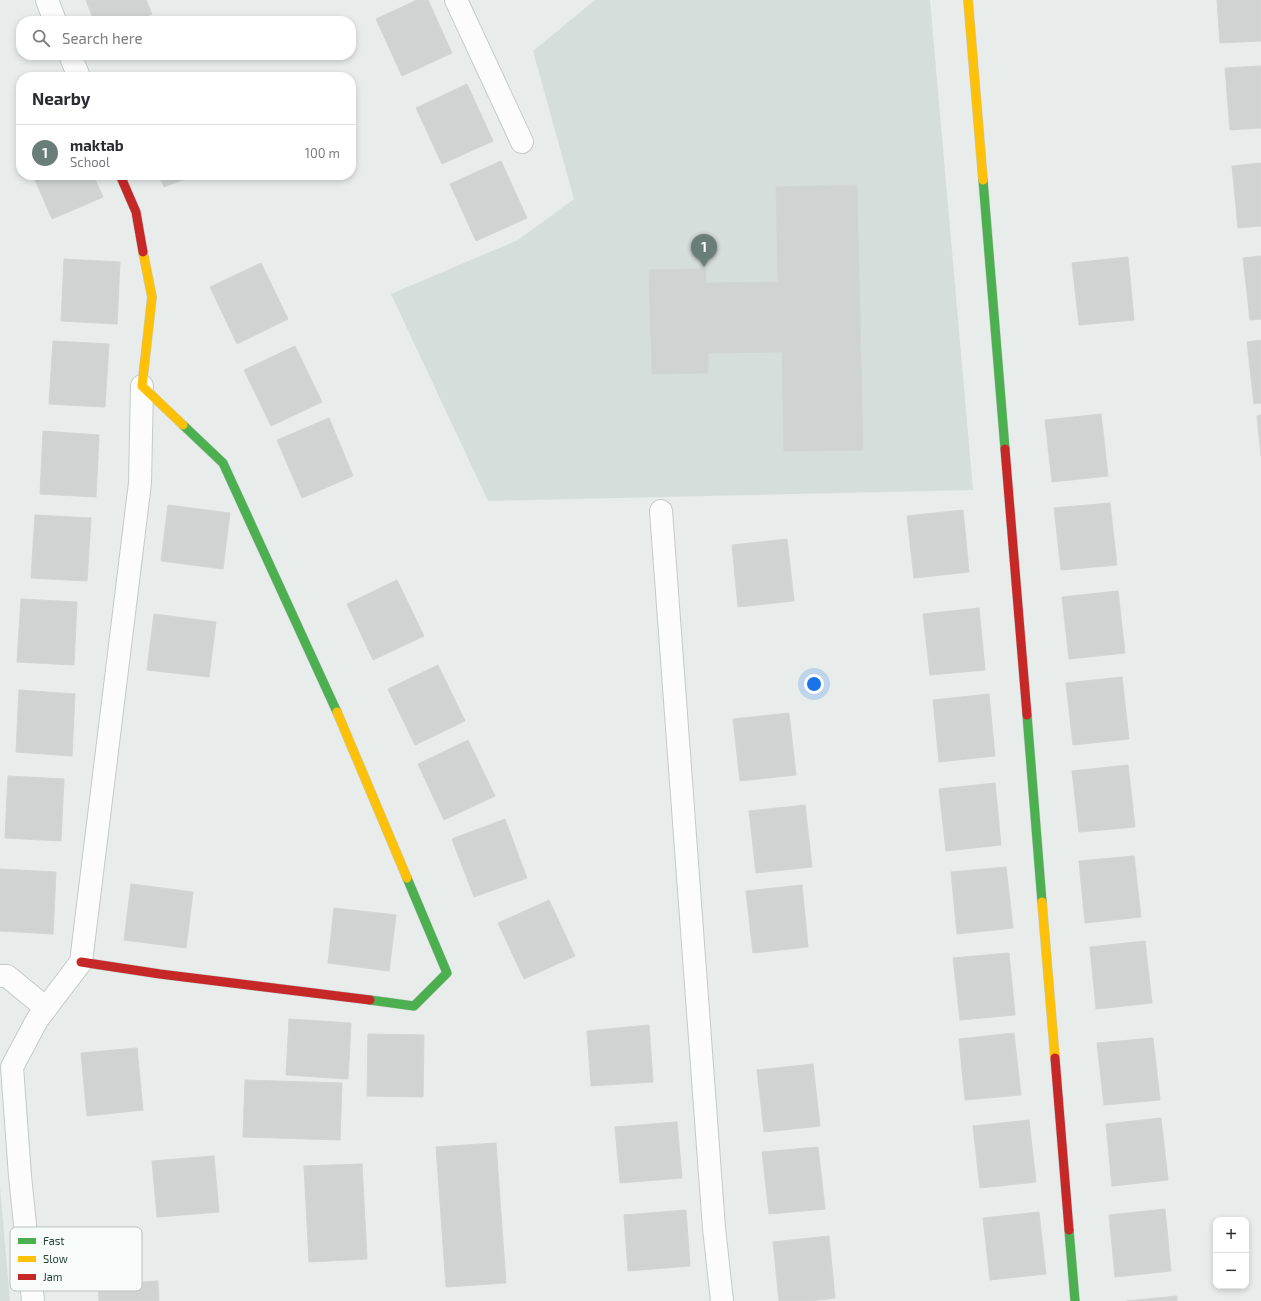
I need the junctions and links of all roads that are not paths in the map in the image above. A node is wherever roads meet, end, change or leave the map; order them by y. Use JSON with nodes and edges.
{"nodes":[{"id":1,"x":46,"y":0,"type":"edge"},
{"id":2,"x":456,"y":0,"type":"edge"},
{"id":3,"x":968,"y":0,"type":"edge"},
{"id":4,"x":53,"y":16,"type":"edge"},
{"id":5,"x":72,"y":60,"type":"edge"},
{"id":6,"x":77,"y":72,"type":"edge"},
{"id":7,"x":522,"y":142,"type":"dead end"},
{"id":8,"x":122,"y":180,"type":"edge"},
{"id":9,"x":142,"y":386,"type":"junction"},
{"id":10,"x":661,"y":512,"type":"dead end"},
{"id":11,"x":81,"y":962,"type":"junction"},
{"id":12,"x":0,"y":976,"type":"edge"},
{"id":13,"x":46,"y":1008,"type":"junction"},
{"id":14,"x":25,"y":1227,"type":"edge"},
{"id":15,"x":32,"y":1291,"type":"edge"},
{"id":16,"x":33,"y":1301,"type":"edge"},
{"id":17,"x":722,"y":1301,"type":"edge"},
{"id":18,"x":1075,"y":1301,"type":"edge"}],
"edges":[{"from":1,"to":4,"type":"street"},
{"from":2,"to":7,"type":"street"},
{"from":3,"to":18,"type":"street"},
{"from":5,"to":6,"type":"street"},
{"from":8,"to":9,"type":"street"},
{"from":9,"to":11,"type":"street"},
{"from":9,"to":11,"type":"street"},
{"from":10,"to":17,"type":"street"},
{"from":11,"to":13,"type":"street"},
{"from":12,"to":13,"type":"street"},
{"from":13,"to":14,"type":"street"},
{"from":15,"to":16,"type":"street"}]}
